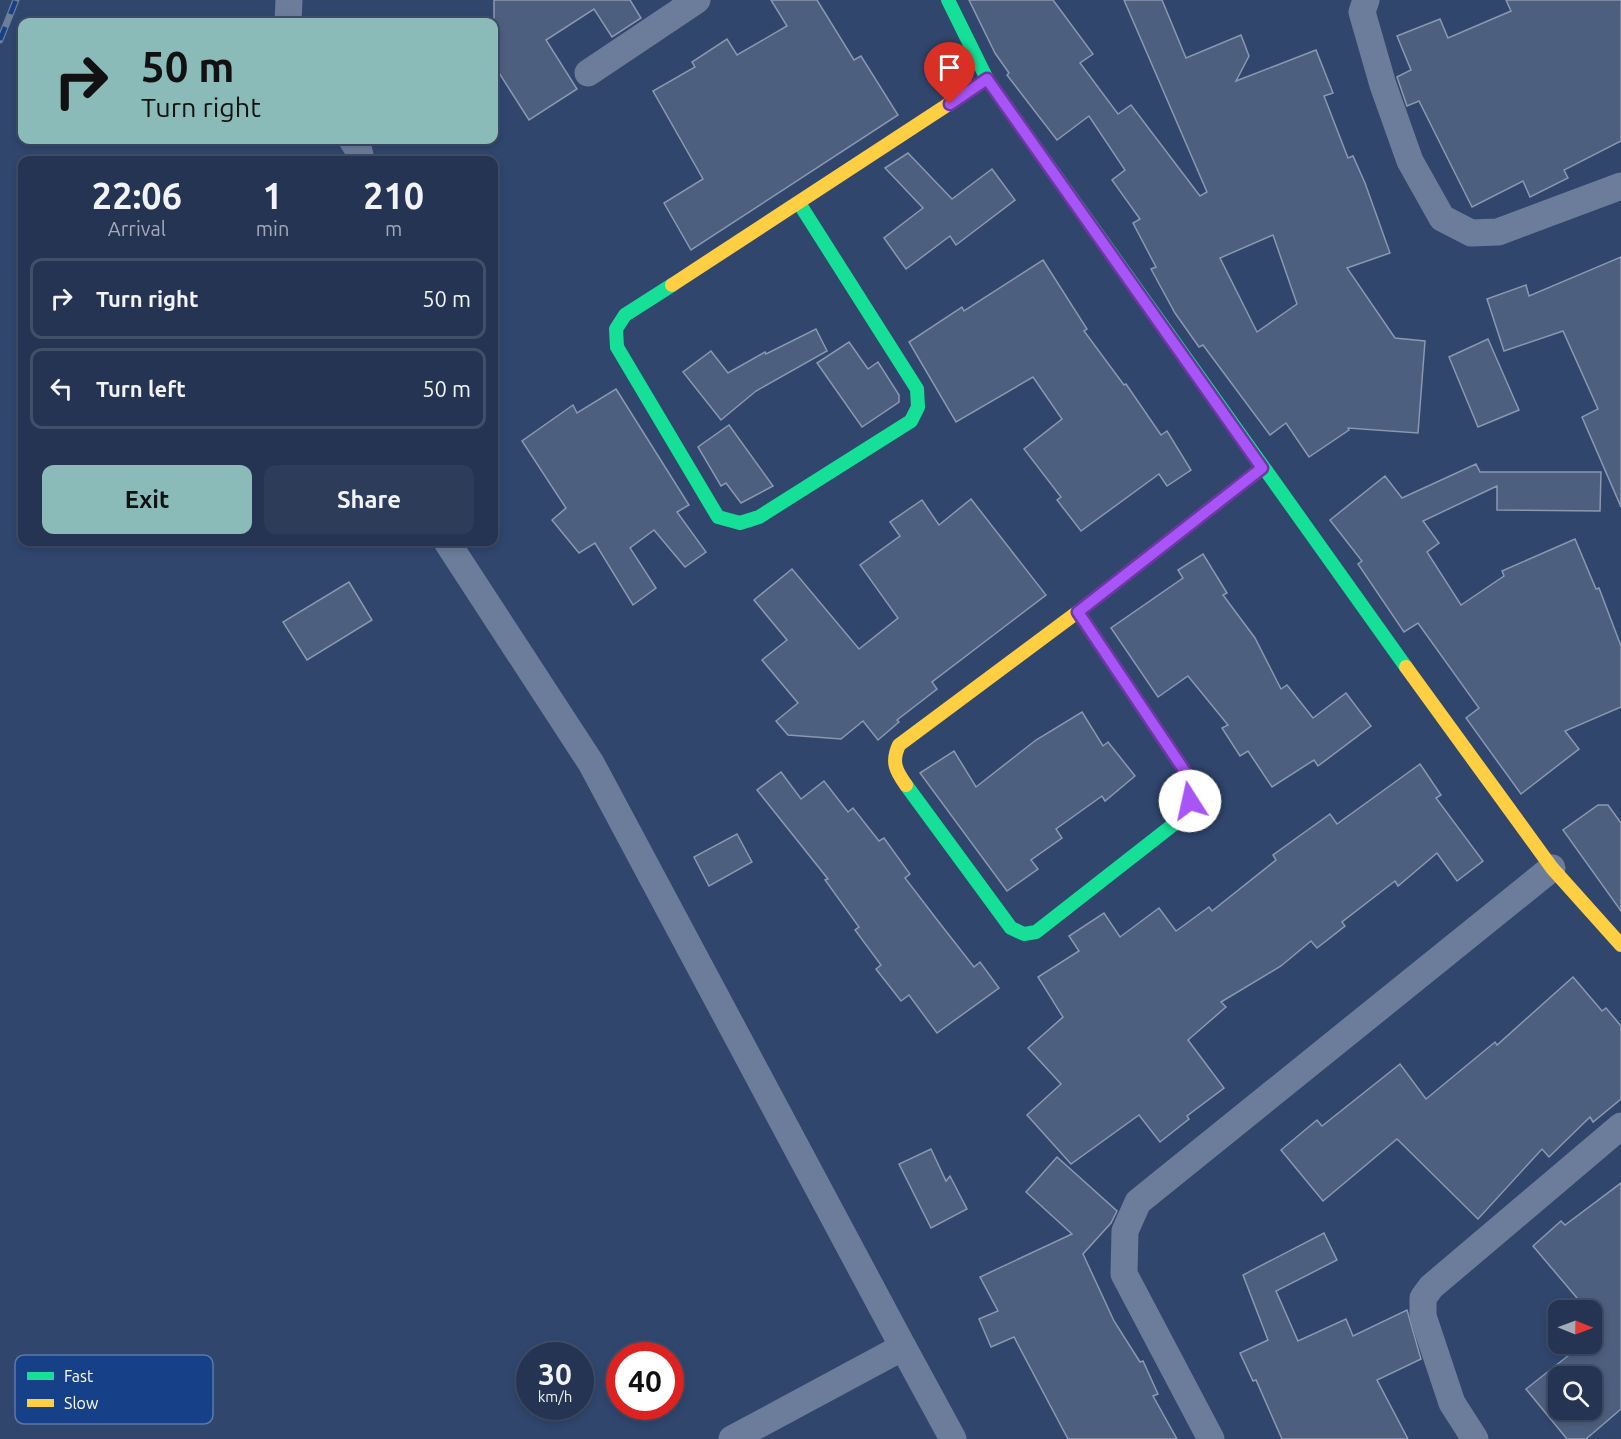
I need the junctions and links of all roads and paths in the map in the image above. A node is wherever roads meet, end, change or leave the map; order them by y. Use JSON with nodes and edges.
{"nodes":[{"id":1,"x":289,"y":0,"type":"edge"},
{"id":2,"x":697,"y":0,"type":"edge"},
{"id":3,"x":948,"y":0,"type":"edge"},
{"id":4,"x":1366,"y":0,"type":"edge"},
{"id":5,"x":288,"y":18,"type":"edge"},
{"id":6,"x":588,"y":73,"type":"dead end"},
{"id":7,"x":987,"y":79,"type":"junction"},
{"id":8,"x":1621,"y":186,"type":"edge"},
{"id":9,"x":799,"y":203,"type":"junction"},
{"id":10,"x":1262,"y":468,"type":"junction"},
{"id":11,"x":450,"y":546,"type":"edge"},
{"id":12,"x":1078,"y":612,"type":"junction"},
{"id":13,"x":1552,"y":868,"type":"junction"},
{"id":14,"x":1621,"y":945,"type":"edge"},
{"id":15,"x":1621,"y":1126,"type":"edge"},
{"id":16,"x":903,"y":1347,"type":"junction"},
{"id":17,"x":732,"y":1439,"type":"edge"},
{"id":18,"x":953,"y":1439,"type":"edge"},
{"id":19,"x":1211,"y":1439,"type":"edge"},
{"id":20,"x":1475,"y":1439,"type":"edge"}],
"edges":[{"from":1,"to":5,"type":"street"},
{"from":2,"to":6,"type":"street"},
{"from":3,"to":7,"type":"street"},
{"from":4,"to":8,"type":"street"},
{"from":7,"to":9,"type":"street"},
{"from":7,"to":10,"type":"street"},
{"from":9,"to":9,"type":"street"},
{"from":10,"to":12,"type":"street"},
{"from":10,"to":13,"type":"street"},
{"from":11,"to":16,"type":"street"},
{"from":12,"to":12,"type":"street"},
{"from":13,"to":14,"type":"street"},
{"from":13,"to":19,"type":"street"},
{"from":15,"to":20,"type":"street"},
{"from":16,"to":17,"type":"street"},
{"from":16,"to":18,"type":"street"}]}
